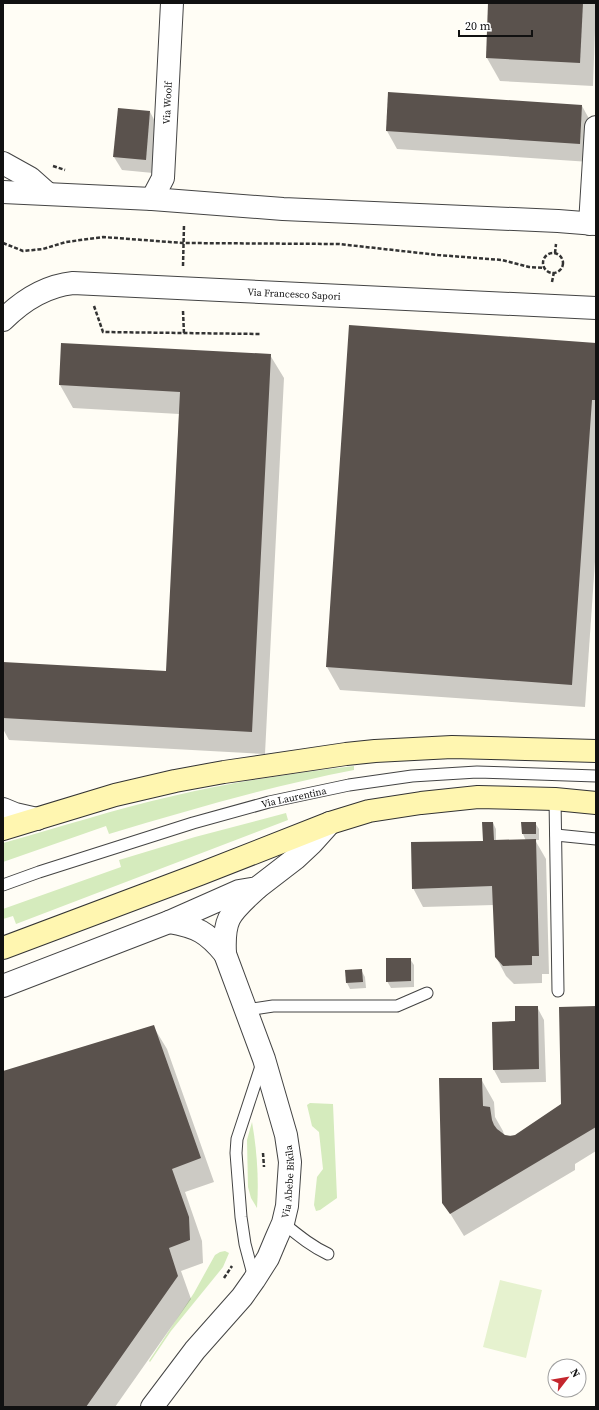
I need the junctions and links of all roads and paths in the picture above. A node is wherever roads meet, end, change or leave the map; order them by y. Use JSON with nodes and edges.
{"nodes":[{"id":1,"x":172,"y":3,"type":"edge"},
{"id":2,"x":596,"y":127,"type":"edge"},
{"id":3,"x":3,"y":163,"type":"edge"},
{"id":4,"x":47,"y":163,"type":"dead end"},
{"id":5,"x":67,"y":171,"type":"dead end"},
{"id":6,"x":3,"y":192,"type":"edge"},
{"id":7,"x":48,"y":194,"type":"junction"},
{"id":8,"x":152,"y":199,"type":"junction"},
{"id":9,"x":593,"y":224,"type":"edge"},
{"id":10,"x":184,"y":230,"type":"dead end"},
{"id":11,"x":3,"y":243,"type":"edge"},
{"id":12,"x":183,"y":243,"type":"junction"},
{"id":13,"x":183,"y":268,"type":"dead end"},
{"id":14,"x":545,"y":268,"type":"junction"},
{"id":15,"x":92,"y":302,"type":"dead end"},
{"id":16,"x":183,"y":307,"type":"dead end"},
{"id":17,"x":596,"y":308,"type":"edge"},
{"id":18,"x":3,"y":320,"type":"edge"},
{"id":19,"x":184,"y":334,"type":"junction"},
{"id":20,"x":260,"y":334,"type":"dead end"},
{"id":21,"x":596,"y":751,"type":"edge"},
{"id":22,"x":596,"y":776,"type":"edge"},
{"id":23,"x":555,"y":799,"type":"junction"},
{"id":24,"x":596,"y":803,"type":"edge"},
{"id":25,"x":3,"y":809,"type":"edge"},
{"id":26,"x":37,"y":819,"type":"junction"},
{"id":27,"x":330,"y":823,"type":"junction"},
{"id":28,"x":3,"y":828,"type":"edge"},
{"id":29,"x":556,"y":835,"type":"junction"},
{"id":30,"x":596,"y":839,"type":"edge"},
{"id":31,"x":3,"y":885,"type":"edge"},
{"id":32,"x":256,"y":888,"type":"junction"},
{"id":33,"x":169,"y":922,"type":"junction"},
{"id":34,"x":3,"y":948,"type":"edge"},
{"id":35,"x":225,"y":954,"type":"junction"},
{"id":36,"x":3,"y":986,"type":"edge"},
{"id":37,"x":558,"y":991,"type":"dead end"},
{"id":38,"x":427,"y":993,"type":"dead end"},
{"id":39,"x":247,"y":1010,"type":"junction"},
{"id":40,"x":264,"y":1059,"type":"junction"},
{"id":41,"x":263,"y":1152,"type":"dead end"},
{"id":42,"x":264,"y":1168,"type":"dead end"},
{"id":43,"x":284,"y":1223,"type":"junction"},
{"id":44,"x":328,"y":1254,"type":"dead end"},
{"id":45,"x":254,"y":1280,"type":"junction"},
{"id":46,"x":152,"y":1407,"type":"edge"}],
"edges":[{"from":1,"to":8,"type":"street","name":"Via Woolf"},
{"from":2,"to":9,"type":"street"},
{"from":3,"to":7,"type":"street"},
{"from":4,"to":5,"type":"path"},
{"from":6,"to":7,"type":"street"},
{"from":7,"to":8,"type":"street"},
{"from":8,"to":9,"type":"street"},
{"from":10,"to":12,"type":"path"},
{"from":11,"to":12,"type":"path"},
{"from":12,"to":13,"type":"path"},
{"from":12,"to":14,"type":"path"},
{"from":14,"to":14,"type":"path"},
{"from":15,"to":19,"type":"path"},
{"from":16,"to":19,"type":"path"},
{"from":17,"to":18,"type":"street","name":"Via Francesco Sapori"},
{"from":19,"to":20,"type":"path"},
{"from":21,"to":26,"type":"main road"},
{"from":22,"to":31,"type":"lane","name":"Via Laurentina"},
{"from":23,"to":24,"type":"main road"},
{"from":23,"to":27,"type":"main road"},
{"from":23,"to":29,"type":"lane"},
{"from":25,"to":26,"type":"street"},
{"from":26,"to":28,"type":"main road"},
{"from":27,"to":32,"type":"street"},
{"from":27,"to":34,"type":"main road"},
{"from":29,"to":30,"type":"lane"},
{"from":29,"to":37,"type":"lane"},
{"from":32,"to":33,"type":"street"},
{"from":32,"to":35,"type":"street","name":"Via Abebe Bikila"},
{"from":33,"to":35,"type":"street"},
{"from":33,"to":36,"type":"street"},
{"from":35,"to":39,"type":"street","name":"Via Abebe Bikila"},
{"from":38,"to":39,"type":"lane"},
{"from":39,"to":40,"type":"street","name":"Via Abebe Bikila"},
{"from":40,"to":43,"type":"street","name":"Via Abebe Bikila"},
{"from":40,"to":45,"type":"lane"},
{"from":41,"to":42,"type":"path"},
{"from":43,"to":44,"type":"lane"},
{"from":43,"to":45,"type":"street","name":"Via Abebe Bikila"},
{"from":45,"to":46,"type":"street","name":"Via Abebe Bikila"}]}
